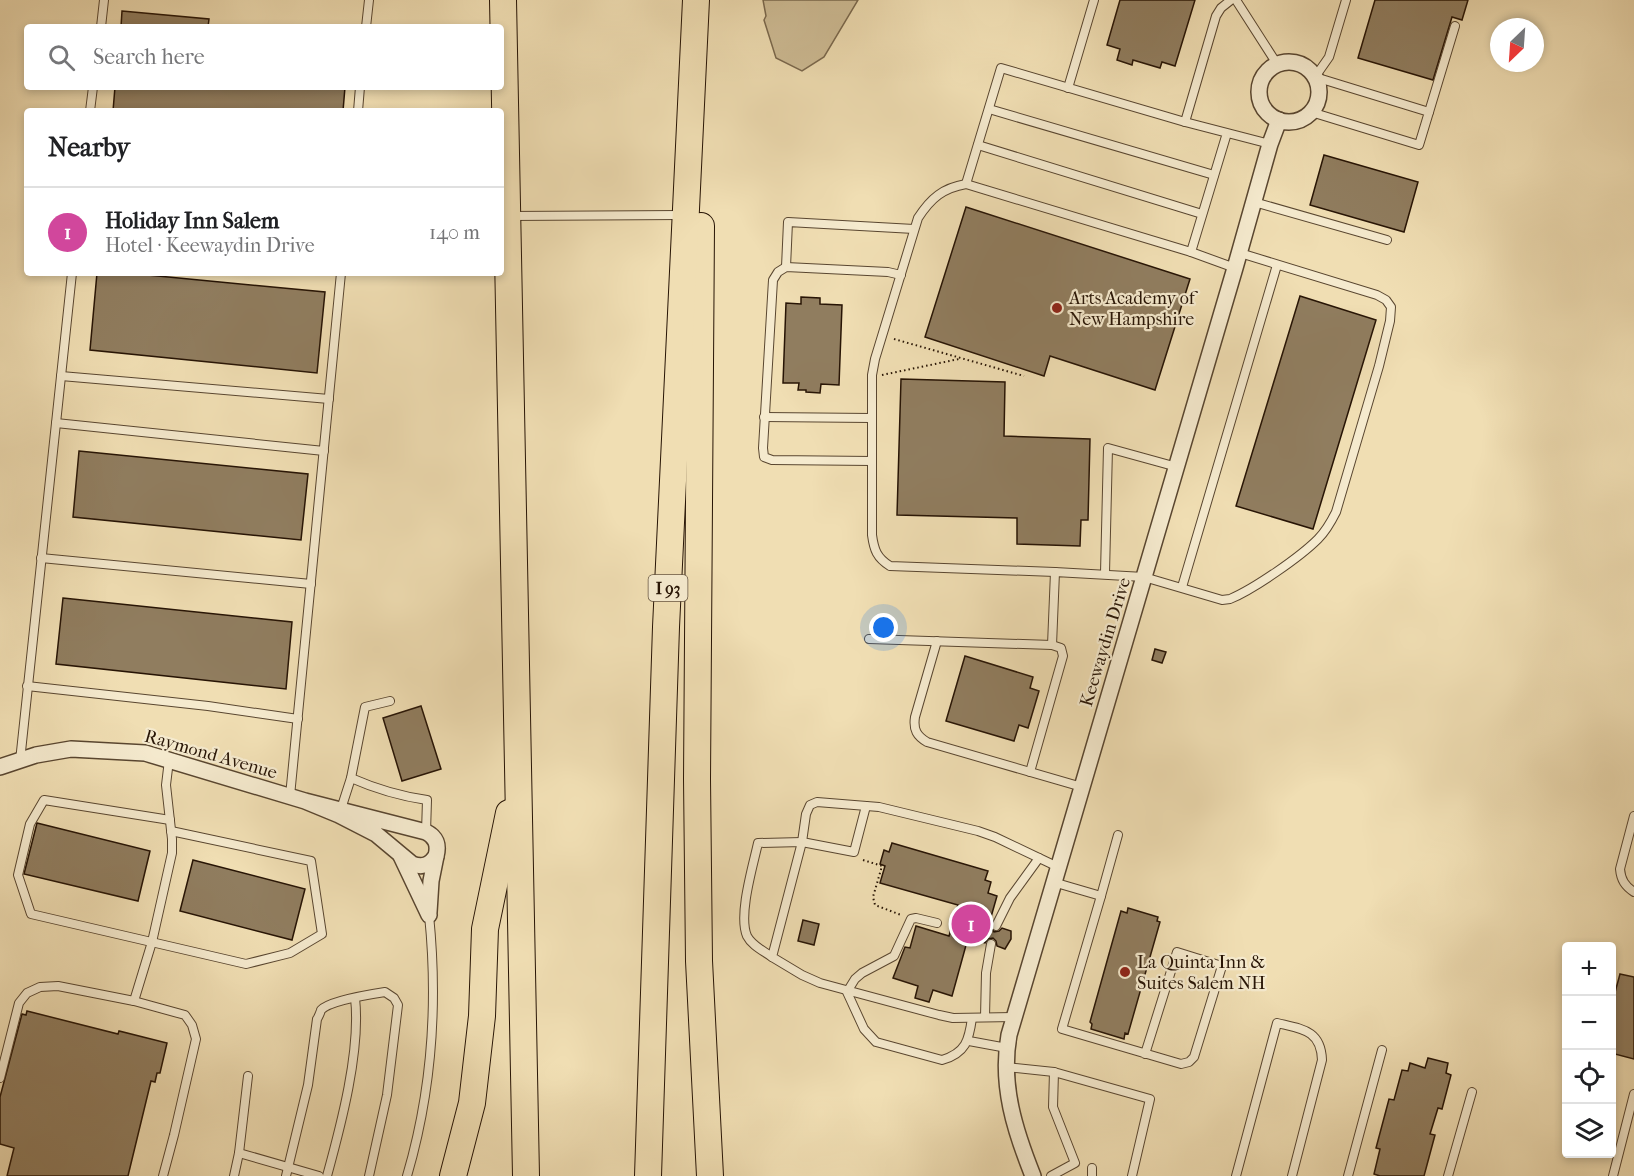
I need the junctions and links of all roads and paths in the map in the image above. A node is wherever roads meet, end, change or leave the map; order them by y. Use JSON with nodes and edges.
{"nodes":[{"id":1,"x":104,"y":0,"type":"edge"},
{"id":2,"x":369,"y":0,"type":"edge"},
{"id":3,"x":503,"y":0,"type":"edge"},
{"id":4,"x":697,"y":0,"type":"edge"},
{"id":5,"x":1094,"y":0,"type":"edge"},
{"id":6,"x":1234,"y":0,"type":"edge"},
{"id":7,"x":1346,"y":0,"type":"edge"},
{"id":8,"x":101,"y":24,"type":"edge"},
{"id":9,"x":366,"y":24,"type":"edge"},
{"id":10,"x":503,"y":24,"type":"edge"},
{"id":11,"x":1455,"y":26,"type":"dead end"},
{"id":12,"x":504,"y":54,"type":"edge"},
{"id":13,"x":1277,"y":64,"type":"junction"},
{"id":14,"x":1315,"y":77,"type":"junction"},
{"id":15,"x":1068,"y":88,"type":"junction"},
{"id":16,"x":93,"y":90,"type":"edge"},
{"id":17,"x":360,"y":90,"type":"edge"},
{"id":18,"x":90,"y":108,"type":"edge"},
{"id":19,"x":358,"y":108,"type":"edge"},
{"id":20,"x":989,"y":109,"type":"junction"},
{"id":21,"x":1311,"y":112,"type":"junction"},
{"id":22,"x":1429,"y":112,"type":"junction"},
{"id":23,"x":1280,"y":120,"type":"junction"},
{"id":24,"x":1185,"y":122,"type":"junction"},
{"id":25,"x":1227,"y":133,"type":"junction"},
{"id":26,"x":1270,"y":144,"type":"junction"},
{"id":27,"x":978,"y":145,"type":"junction"},
{"id":28,"x":1214,"y":175,"type":"junction"},
{"id":29,"x":966,"y":184,"type":"junction"},
{"id":30,"x":1254,"y":202,"type":"junction"},
{"id":31,"x":1202,"y":214,"type":"junction"},
{"id":32,"x":685,"y":215,"type":"junction"},
{"id":33,"x":507,"y":216,"type":"junction"},
{"id":34,"x":914,"y":229,"type":"junction"},
{"id":35,"x":1387,"y":240,"type":"dead end"},
{"id":36,"x":1191,"y":252,"type":"junction"},
{"id":37,"x":1240,"y":253,"type":"junction"},
{"id":38,"x":1277,"y":265,"type":"junction"},
{"id":39,"x":786,"y":267,"type":"junction"},
{"id":40,"x":1235,"y":268,"type":"junction"},
{"id":41,"x":901,"y":275,"type":"junction"},
{"id":42,"x":72,"y":276,"type":"edge"},
{"id":43,"x":341,"y":276,"type":"edge"},
{"id":44,"x":882,"y":335,"type":"junction"},
{"id":45,"x":962,"y":358,"type":"junction"},
{"id":46,"x":61,"y":376,"type":"junction"},
{"id":47,"x":1024,"y":376,"type":"dead end"},
{"id":48,"x":872,"y":378,"type":"junction"},
{"id":49,"x":329,"y":399,"type":"junction"},
{"id":50,"x":764,"y":417,"type":"junction"},
{"id":51,"x":871,"y":418,"type":"junction"},
{"id":52,"x":56,"y":423,"type":"junction"},
{"id":53,"x":324,"y":451,"type":"junction"},
{"id":54,"x":872,"y":460,"type":"junction"},
{"id":55,"x":1176,"y":467,"type":"junction"},
{"id":56,"x":41,"y":558,"type":"junction"},
{"id":57,"x":1055,"y":572,"type":"junction"},
{"id":58,"x":1105,"y":573,"type":"junction"},
{"id":59,"x":1144,"y":577,"type":"junction"},
{"id":60,"x":311,"y":584,"type":"junction"},
{"id":61,"x":1182,"y":587,"type":"junction"},
{"id":62,"x":869,"y":639,"type":"dead end"},
{"id":63,"x":937,"y":641,"type":"junction"},
{"id":64,"x":1052,"y":645,"type":"junction"},
{"id":65,"x":27,"y":686,"type":"junction"},
{"id":66,"x":390,"y":701,"type":"dead end"},
{"id":67,"x":298,"y":719,"type":"junction"},
{"id":68,"x":169,"y":760,"type":"junction"},
{"id":69,"x":20,"y":761,"type":"junction"},
{"id":70,"x":518,"y":766,"type":"junction"},
{"id":71,"x":0,"y":767,"type":"edge"},
{"id":72,"x":1030,"y":772,"type":"junction"},
{"id":73,"x":351,"y":778,"type":"junction"},
{"id":74,"x":1082,"y":787,"type":"junction"},
{"id":75,"x":297,"y":799,"type":"junction"},
{"id":76,"x":866,"y":806,"type":"junction"},
{"id":77,"x":341,"y":809,"type":"junction"},
{"id":78,"x":1634,"y":816,"type":"edge"},
{"id":79,"x":170,"y":820,"type":"junction"},
{"id":80,"x":171,"y":831,"type":"junction"},
{"id":81,"x":426,"y":832,"type":"junction"},
{"id":82,"x":1118,"y":835,"type":"dead end"},
{"id":83,"x":802,"y":842,"type":"junction"},
{"id":84,"x":854,"y":852,"type":"junction"},
{"id":85,"x":401,"y":856,"type":"junction"},
{"id":86,"x":436,"y":856,"type":"junction"},
{"id":87,"x":1039,"y":858,"type":"junction"},
{"id":88,"x":1058,"y":867,"type":"junction"},
{"id":89,"x":1053,"y":882,"type":"junction"},
{"id":90,"x":1634,"y":892,"type":"edge"},
{"id":91,"x":1101,"y":896,"type":"junction"},
{"id":92,"x":429,"y":915,"type":"junction"},
{"id":93,"x":911,"y":919,"type":"junction"},
{"id":94,"x":938,"y":923,"type":"dead end"},
{"id":95,"x":996,"y":926,"type":"dead end"},
{"id":96,"x":152,"y":942,"type":"junction"},
{"id":97,"x":991,"y":944,"type":"dead end"},
{"id":98,"x":772,"y":957,"type":"junction"},
{"id":99,"x":847,"y":992,"type":"junction"},
{"id":100,"x":355,"y":998,"type":"junction"},
{"id":101,"x":134,"y":1001,"type":"junction"},
{"id":102,"x":985,"y":1017,"type":"junction"},
{"id":103,"x":1014,"y":1017,"type":"junction"},
{"id":104,"x":972,"y":1018,"type":"junction"},
{"id":105,"x":969,"y":1041,"type":"junction"},
{"id":106,"x":1007,"y":1048,"type":"junction"},
{"id":107,"x":1382,"y":1050,"type":"dead end"},
{"id":108,"x":1145,"y":1054,"type":"junction"},
{"id":109,"x":1006,"y":1067,"type":"junction"},
{"id":110,"x":1054,"y":1072,"type":"junction"},
{"id":111,"x":248,"y":1076,"type":"dead end"},
{"id":112,"x":0,"y":1078,"type":"edge"},
{"id":113,"x":1472,"y":1092,"type":"dead end"},
{"id":114,"x":1634,"y":1094,"type":"edge"},
{"id":115,"x":239,"y":1153,"type":"junction"},
{"id":116,"x":288,"y":1166,"type":"junction"},
{"id":117,"x":711,"y":1175,"type":"edge"},
{"id":118,"x":163,"y":1176,"type":"edge"},
{"id":119,"x":234,"y":1176,"type":"edge"},
{"id":120,"x":286,"y":1176,"type":"edge"},
{"id":121,"x":319,"y":1176,"type":"edge"},
{"id":122,"x":327,"y":1176,"type":"edge"},
{"id":123,"x":369,"y":1176,"type":"edge"},
{"id":124,"x":407,"y":1176,"type":"edge"},
{"id":125,"x":453,"y":1176,"type":"edge"},
{"id":126,"x":526,"y":1176,"type":"edge"},
{"id":127,"x":648,"y":1176,"type":"edge"},
{"id":128,"x":1033,"y":1176,"type":"edge"},
{"id":129,"x":1051,"y":1176,"type":"edge"},
{"id":130,"x":1132,"y":1176,"type":"edge"},
{"id":131,"x":1236,"y":1176,"type":"edge"},
{"id":132,"x":1292,"y":1176,"type":"edge"},
{"id":133,"x":1348,"y":1176,"type":"edge"},
{"id":134,"x":1448,"y":1176,"type":"edge"},
{"id":135,"x":1613,"y":1176,"type":"edge"}],
"edges":[{"from":1,"to":8,"type":"lane"},
{"from":2,"to":9,"type":"lane"},
{"from":3,"to":10,"type":"highway"},
{"from":4,"to":32,"type":"highway","number":"I 93"},
{"from":4,"to":117,"type":"highway"},
{"from":5,"to":15,"type":"lane"},
{"from":6,"to":13,"type":"lane"},
{"from":6,"to":24,"type":"lane"},
{"from":7,"to":14,"type":"lane"},
{"from":11,"to":22,"type":"lane"},
{"from":12,"to":33,"type":"highway"},
{"from":13,"to":14,"type":"street"},
{"from":13,"to":23,"type":"street"},
{"from":14,"to":21,"type":"street"},
{"from":14,"to":22,"type":"lane"},
{"from":15,"to":20,"type":"lane"},
{"from":15,"to":24,"type":"lane"},
{"from":16,"to":18,"type":"lane"},
{"from":17,"to":19,"type":"lane"},
{"from":20,"to":27,"type":"lane"},
{"from":20,"to":28,"type":"lane"},
{"from":21,"to":22,"type":"lane"},
{"from":21,"to":23,"type":"street"},
{"from":23,"to":26,"type":"street","name":"Keewaydin Drive"},
{"from":24,"to":25,"type":"lane"},
{"from":25,"to":26,"type":"lane"},
{"from":25,"to":28,"type":"lane"},
{"from":26,"to":30,"type":"street","name":"Keewaydin Drive"},
{"from":27,"to":29,"type":"lane"},
{"from":27,"to":31,"type":"lane"},
{"from":28,"to":31,"type":"lane"},
{"from":29,"to":34,"type":"lane"},
{"from":29,"to":36,"type":"lane"},
{"from":30,"to":35,"type":"lane"},
{"from":30,"to":37,"type":"street","name":"Keewaydin Drive"},
{"from":31,"to":36,"type":"lane"},
{"from":32,"to":33,"type":"lane"},
{"from":32,"to":127,"type":"highway","number":"I 93"},
{"from":33,"to":70,"type":"highway"},
{"from":34,"to":39,"type":"lane"},
{"from":34,"to":41,"type":"lane"},
{"from":36,"to":40,"type":"lane"},
{"from":37,"to":38,"type":"lane"},
{"from":37,"to":40,"type":"street","name":"Keewaydin Drive"},
{"from":38,"to":61,"type":"lane"},
{"from":38,"to":61,"type":"lane"},
{"from":39,"to":41,"type":"lane"},
{"from":39,"to":50,"type":"lane"},
{"from":40,"to":55,"type":"street","name":"Keewaydin Drive"},
{"from":41,"to":44,"type":"lane"},
{"from":42,"to":46,"type":"lane"},
{"from":43,"to":49,"type":"lane"},
{"from":44,"to":45,"type":"path"},
{"from":44,"to":48,"type":"lane"},
{"from":45,"to":47,"type":"path"},
{"from":45,"to":48,"type":"path"},
{"from":46,"to":49,"type":"lane"},
{"from":46,"to":52,"type":"lane"},
{"from":48,"to":51,"type":"lane"},
{"from":49,"to":53,"type":"lane"},
{"from":50,"to":51,"type":"lane"},
{"from":50,"to":54,"type":"lane"},
{"from":51,"to":54,"type":"lane"},
{"from":52,"to":53,"type":"lane"},
{"from":52,"to":56,"type":"lane"},
{"from":53,"to":60,"type":"lane"},
{"from":54,"to":57,"type":"lane"},
{"from":55,"to":58,"type":"lane"},
{"from":55,"to":59,"type":"street","name":"Keewaydin Drive"},
{"from":56,"to":60,"type":"lane"},
{"from":56,"to":65,"type":"lane"},
{"from":57,"to":58,"type":"lane"},
{"from":57,"to":64,"type":"lane"},
{"from":58,"to":59,"type":"lane"},
{"from":59,"to":61,"type":"lane"},
{"from":59,"to":74,"type":"street","name":"Keewaydin Drive"},
{"from":60,"to":67,"type":"lane"},
{"from":62,"to":63,"type":"lane"},
{"from":63,"to":64,"type":"lane"},
{"from":63,"to":72,"type":"lane"},
{"from":64,"to":72,"type":"lane"},
{"from":65,"to":67,"type":"lane"},
{"from":65,"to":69,"type":"lane"},
{"from":66,"to":73,"type":"lane"},
{"from":67,"to":75,"type":"lane"},
{"from":68,"to":69,"type":"street","name":"Raymond Avenue"},
{"from":68,"to":75,"type":"street","name":"Raymond Avenue"},
{"from":68,"to":79,"type":"lane"},
{"from":69,"to":71,"type":"street","name":"Raymond Avenue"},
{"from":70,"to":125,"type":"highway"},
{"from":70,"to":126,"type":"highway"},
{"from":72,"to":74,"type":"lane"},
{"from":73,"to":77,"type":"lane"},
{"from":73,"to":81,"type":"lane"},
{"from":74,"to":88,"type":"street","name":"Keewaydin Drive"},
{"from":75,"to":77,"type":"street","name":"Raymond Avenue"},
{"from":75,"to":85,"type":"street","name":"Raymond Avenue"},
{"from":76,"to":83,"type":"lane"},
{"from":76,"to":84,"type":"lane"},
{"from":76,"to":87,"type":"lane"},
{"from":77,"to":81,"type":"street","name":"Raymond Avenue"},
{"from":78,"to":90,"type":"lane"},
{"from":79,"to":80,"type":"lane"},
{"from":79,"to":96,"type":"lane"},
{"from":80,"to":96,"type":"lane"},
{"from":80,"to":96,"type":"lane"},
{"from":81,"to":86,"type":"street"},
{"from":82,"to":91,"type":"lane"},
{"from":83,"to":84,"type":"lane"},
{"from":83,"to":98,"type":"lane"},
{"from":83,"to":98,"type":"lane"},
{"from":84,"to":93,"type":"path"},
{"from":85,"to":86,"type":"street","name":"Raymond Avenue"},
{"from":85,"to":92,"type":"street"},
{"from":86,"to":92,"type":"street"},
{"from":87,"to":88,"type":"lane"},
{"from":87,"to":95,"type":"lane"},
{"from":88,"to":89,"type":"street","name":"Keewaydin Drive"},
{"from":89,"to":91,"type":"lane"},
{"from":89,"to":103,"type":"street","name":"Keewaydin Drive"},
{"from":91,"to":108,"type":"lane"},
{"from":92,"to":124,"type":"lane"},
{"from":93,"to":94,"type":"lane"},
{"from":93,"to":99,"type":"lane"},
{"from":96,"to":101,"type":"lane"},
{"from":97,"to":102,"type":"lane"},
{"from":98,"to":99,"type":"lane"},
{"from":99,"to":104,"type":"lane"},
{"from":99,"to":105,"type":"lane"},
{"from":100,"to":116,"type":"lane"},
{"from":100,"to":122,"type":"lane"},
{"from":100,"to":123,"type":"lane"},
{"from":101,"to":112,"type":"lane"},
{"from":101,"to":118,"type":"lane"},
{"from":102,"to":103,"type":"lane"},
{"from":102,"to":104,"type":"lane"},
{"from":103,"to":106,"type":"street","name":"Keewaydin Drive"},
{"from":104,"to":105,"type":"lane"},
{"from":105,"to":106,"type":"lane"},
{"from":106,"to":109,"type":"street","name":"Keewaydin Drive"},
{"from":107,"to":133,"type":"lane"},
{"from":108,"to":108,"type":"lane"},
{"from":109,"to":110,"type":"lane"},
{"from":109,"to":128,"type":"street","name":"Keewaydin Drive"},
{"from":110,"to":129,"type":"lane"},
{"from":110,"to":130,"type":"lane"},
{"from":111,"to":115,"type":"lane"},
{"from":113,"to":134,"type":"lane"},
{"from":114,"to":135,"type":"lane"},
{"from":115,"to":116,"type":"lane"},
{"from":115,"to":119,"type":"lane"},
{"from":116,"to":120,"type":"lane"},
{"from":116,"to":121,"type":"lane"},
{"from":131,"to":132,"type":"lane"}]}
